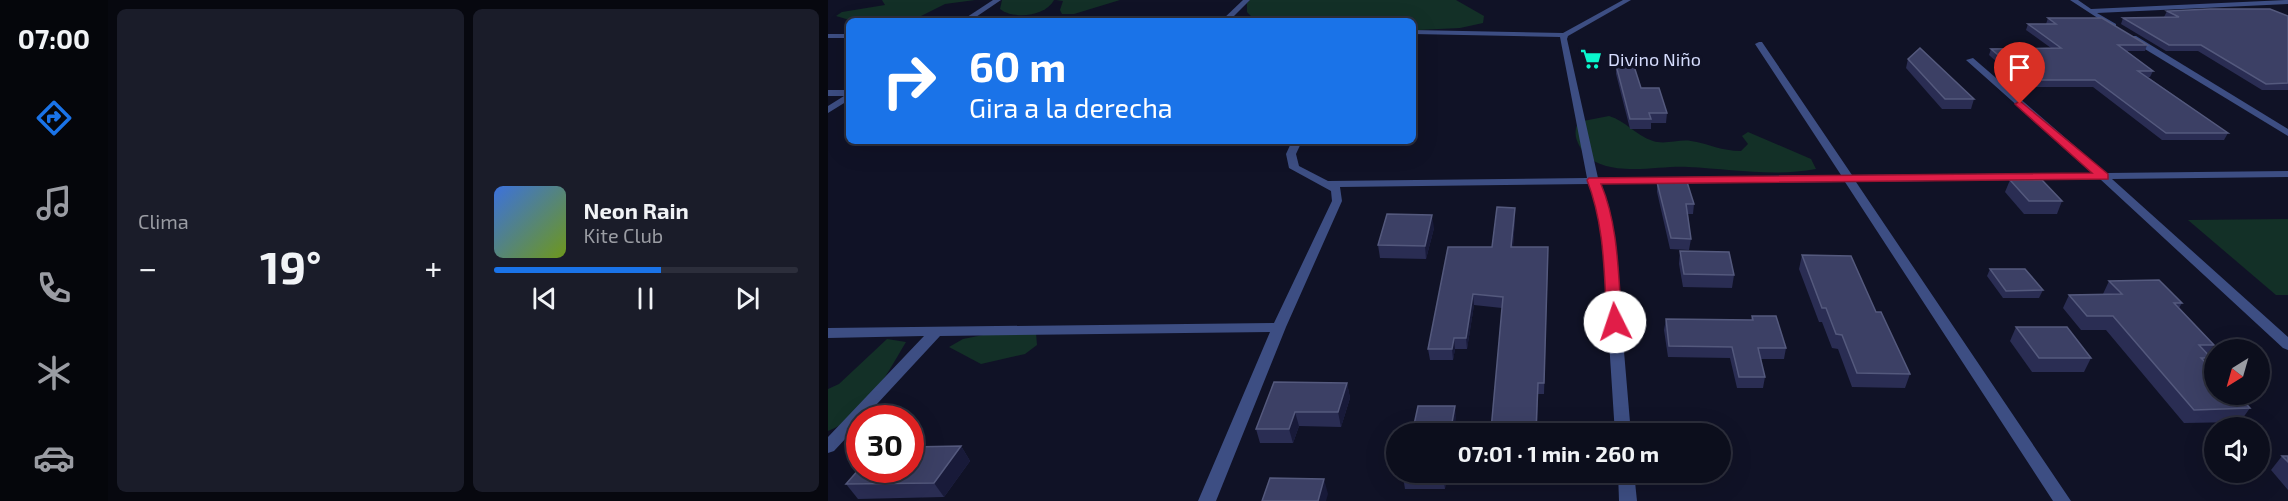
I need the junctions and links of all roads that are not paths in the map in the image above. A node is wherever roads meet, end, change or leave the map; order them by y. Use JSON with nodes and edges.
{"nodes":[{"id":1,"x":998,"y":0,"type":"edge"},
{"id":2,"x":1247,"y":0,"type":"edge"},
{"id":3,"x":1628,"y":0,"type":"edge"},
{"id":4,"x":2073,"y":0,"type":"edge"},
{"id":5,"x":2233,"y":0,"type":"edge"},
{"id":6,"x":2288,"y":2,"type":"edge"},
{"id":7,"x":2249,"y":4,"type":"junction"},
{"id":8,"x":2089,"y":11,"type":"junction"},
{"id":9,"x":2272,"y":12,"type":"edge"},
{"id":10,"x":970,"y":18,"type":"edge"},
{"id":11,"x":1228,"y":18,"type":"edge"},
{"id":12,"x":2119,"y":29,"type":"edge"},
{"id":13,"x":1416,"y":32,"type":"edge"},
{"id":14,"x":1565,"y":35,"type":"junction"},
{"id":15,"x":2129,"y":35,"type":"edge"},
{"id":16,"x":828,"y":36,"type":"edge"},
{"id":17,"x":846,"y":36,"type":"edge"},
{"id":18,"x":1759,"y":44,"type":"dead end"},
{"id":19,"x":1970,"y":60,"type":"dead end"},
{"id":20,"x":828,"y":93,"type":"edge"},
{"id":21,"x":846,"y":95,"type":"edge"},
{"id":22,"x":846,"y":97,"type":"edge"},
{"id":23,"x":828,"y":110,"type":"edge"},
{"id":24,"x":2288,"y":133,"type":"edge"},
{"id":25,"x":1296,"y":144,"type":"edge"},
{"id":26,"x":2288,"y":174,"type":"edge"},
{"id":27,"x":2103,"y":176,"type":"junction"},
{"id":28,"x":1848,"y":178,"type":"junction"},
{"id":29,"x":1593,"y":180,"type":"junction"},
{"id":30,"x":1325,"y":184,"type":"junction"},
{"id":31,"x":1279,"y":327,"type":"junction"},
{"id":32,"x":828,"y":333,"type":"edge"},
{"id":33,"x":935,"y":333,"type":"junction"},
{"id":34,"x":2288,"y":345,"type":"edge"},
{"id":35,"x":1622,"y":423,"type":"edge"},
{"id":36,"x":828,"y":447,"type":"edge"},
{"id":37,"x":1627,"y":483,"type":"edge"},
{"id":38,"x":1207,"y":501,"type":"edge"},
{"id":39,"x":1628,"y":501,"type":"edge"},
{"id":40,"x":2062,"y":501,"type":"edge"}],
"edges":[{"from":1,"to":10,"type":"street"},
{"from":2,"to":11,"type":"street"},
{"from":3,"to":14,"type":"street"},
{"from":4,"to":8,"type":"street"},
{"from":5,"to":7,"type":"street"},
{"from":6,"to":7,"type":"street"},
{"from":7,"to":8,"type":"street"},
{"from":7,"to":9,"type":"street"},
{"from":8,"to":12,"type":"street"},
{"from":13,"to":14,"type":"street"},
{"from":14,"to":29,"type":"street"},
{"from":15,"to":24,"type":"street"},
{"from":16,"to":17,"type":"street"},
{"from":18,"to":28,"type":"street"},
{"from":19,"to":27,"type":"street"},
{"from":20,"to":21,"type":"street"},
{"from":22,"to":23,"type":"street"},
{"from":25,"to":30,"type":"street"},
{"from":26,"to":27,"type":"street"},
{"from":27,"to":28,"type":"street"},
{"from":27,"to":34,"type":"street"},
{"from":28,"to":29,"type":"street"},
{"from":28,"to":40,"type":"street"},
{"from":29,"to":30,"type":"street"},
{"from":29,"to":35,"type":"street"},
{"from":30,"to":31,"type":"street"},
{"from":31,"to":33,"type":"street"},
{"from":31,"to":38,"type":"street"},
{"from":32,"to":33,"type":"street"},
{"from":33,"to":36,"type":"street"},
{"from":37,"to":39,"type":"street"}]}
